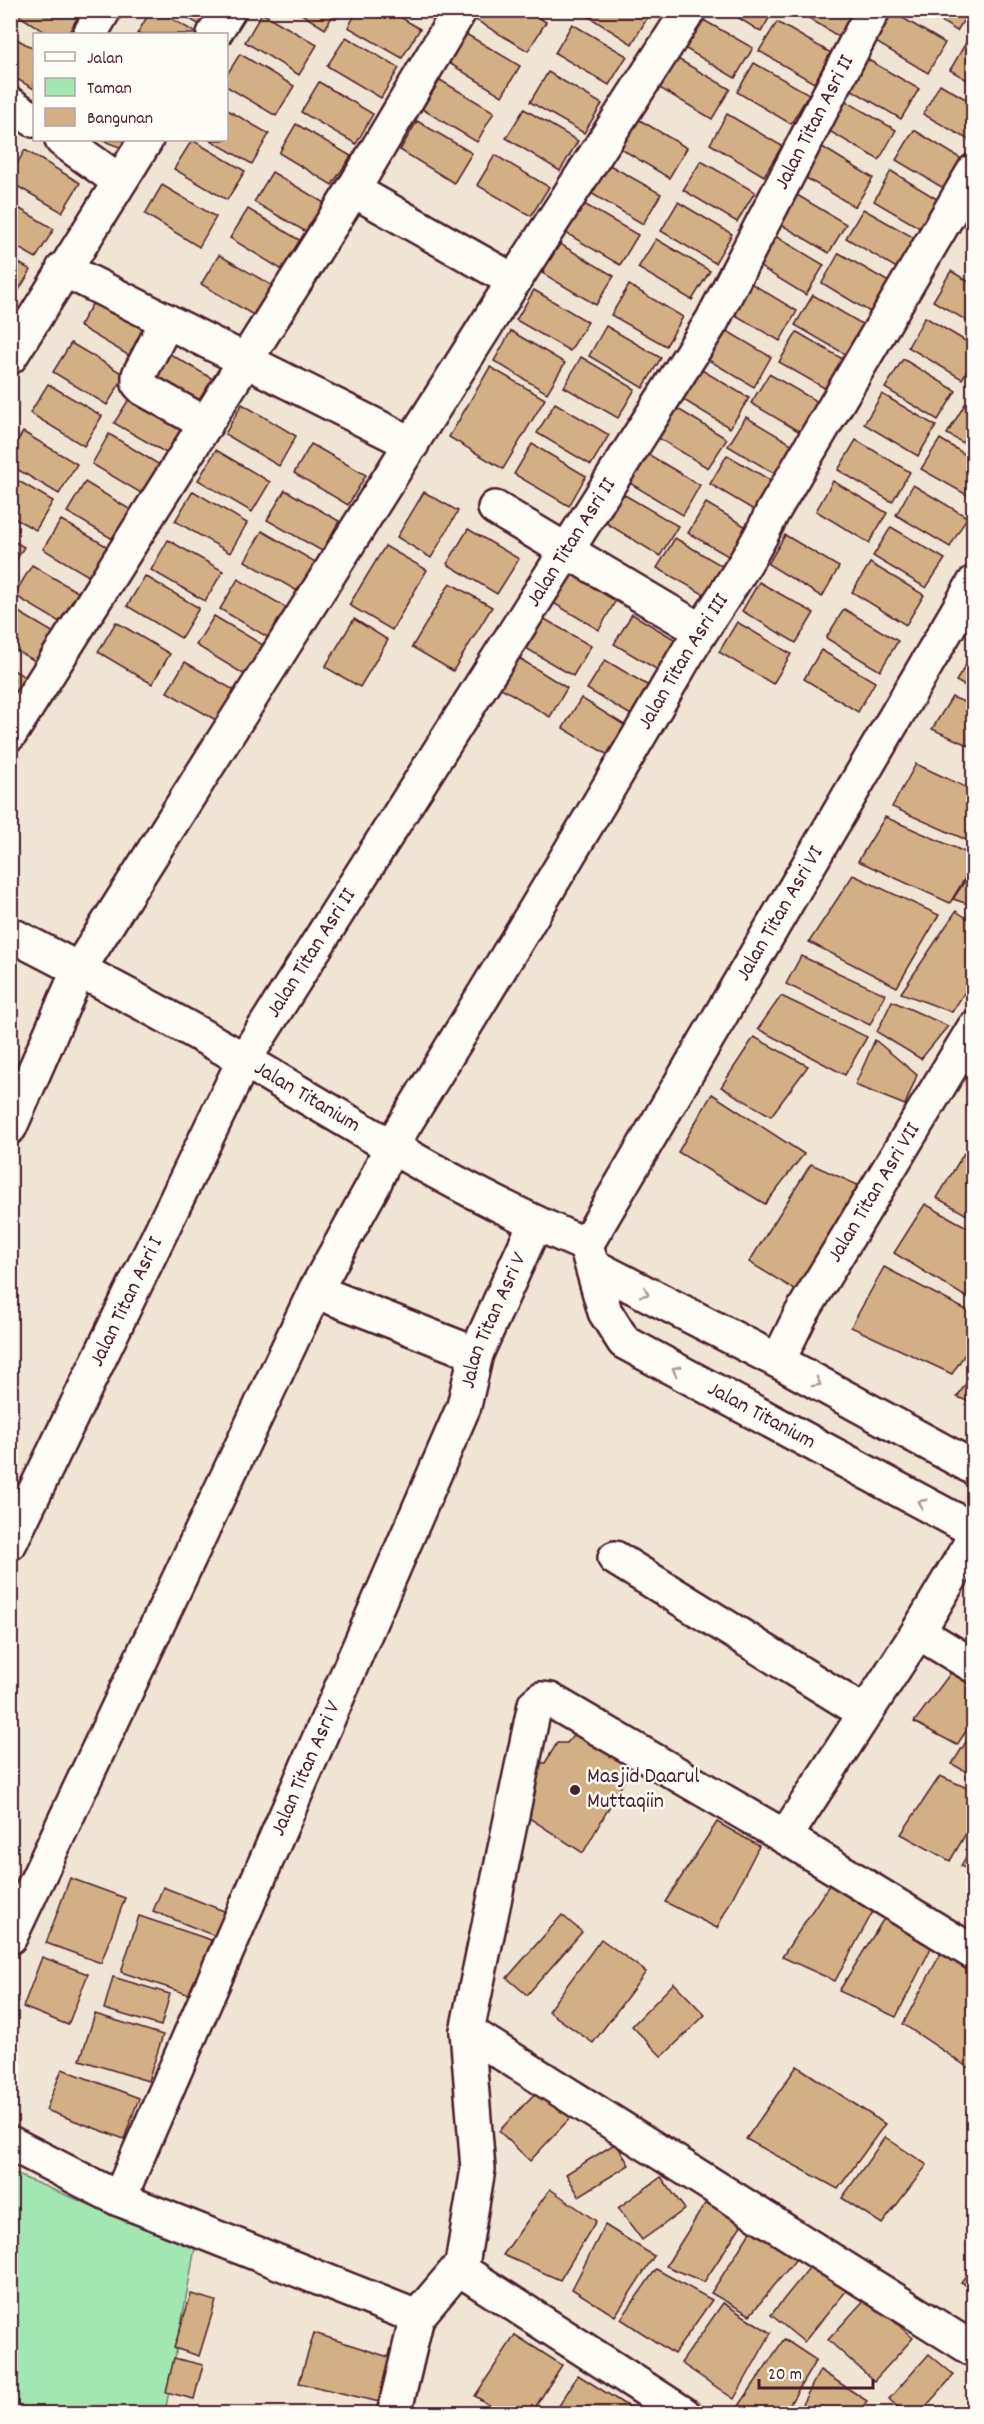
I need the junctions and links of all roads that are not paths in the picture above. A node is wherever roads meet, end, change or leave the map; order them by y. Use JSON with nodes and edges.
{"nodes":[{"id":1,"x":104,"y":10,"type":"edge"},
{"id":2,"x":229,"y":10,"type":"edge"},
{"id":3,"x":460,"y":10,"type":"edge"},
{"id":4,"x":689,"y":10,"type":"edge"},
{"id":5,"x":873,"y":10,"type":"edge"},
{"id":6,"x":91,"y":33,"type":"edge"},
{"id":7,"x":215,"y":33,"type":"edge"},
{"id":8,"x":10,"y":104,"type":"edge"},
{"id":9,"x":33,"y":119,"type":"edge"},
{"id":10,"x":63,"y":141,"type":"edge"},
{"id":11,"x":145,"y":141,"type":"edge"},
{"id":12,"x":974,"y":171,"type":"edge"},
{"id":13,"x":119,"y":181,"type":"junction"},
{"id":14,"x":353,"y":190,"type":"junction"},
{"id":15,"x":63,"y":269,"type":"junction"},
{"id":16,"x":514,"y":281,"type":"junction"},
{"id":17,"x":167,"y":321,"type":"junction"},
{"id":18,"x":10,"y":357,"type":"edge"},
{"id":19,"x":246,"y":361,"type":"junction"},
{"id":20,"x":206,"y":424,"type":"junction"},
{"id":21,"x":412,"y":444,"type":"junction"},
{"id":22,"x":495,"y":508,"type":"dead end"},
{"id":23,"x":566,"y":549,"type":"junction"},
{"id":24,"x":974,"y":583,"type":"edge"},
{"id":25,"x":700,"y":630,"type":"junction"},
{"id":26,"x":10,"y":734,"type":"edge"},
{"id":27,"x":10,"y":934,"type":"edge"},
{"id":28,"x":79,"y":969,"type":"junction"},
{"id":29,"x":974,"y":1028,"type":"edge"},
{"id":30,"x":244,"y":1060,"type":"junction"},
{"id":31,"x":10,"y":1127,"type":"edge"},
{"id":32,"x":390,"y":1148,"type":"junction"},
{"id":33,"x":535,"y":1224,"type":"junction"},
{"id":34,"x":589,"y":1256,"type":"junction"},
{"id":35,"x":315,"y":1291,"type":"junction"},
{"id":36,"x":476,"y":1354,"type":"junction"},
{"id":37,"x":778,"y":1361,"type":"junction"},
{"id":38,"x":974,"y":1468,"type":"edge"},
{"id":39,"x":974,"y":1530,"type":"edge"},
{"id":40,"x":974,"y":1538,"type":"edge"},
{"id":41,"x":10,"y":1543,"type":"edge"},
{"id":42,"x":615,"y":1558,"type":"dead end"},
{"id":43,"x":918,"y":1632,"type":"junction"},
{"id":44,"x":974,"y":1666,"type":"edge"},
{"id":45,"x":865,"y":1713,"type":"junction"},
{"id":46,"x":785,"y":1837,"type":"junction"},
{"id":47,"x":10,"y":1937,"type":"edge"},
{"id":48,"x":974,"y":1953,"type":"edge"},
{"id":49,"x":467,"y":2031,"type":"junction"},
{"id":50,"x":10,"y":2144,"type":"edge"},
{"id":51,"x":119,"y":2199,"type":"junction"},
{"id":52,"x":461,"y":2270,"type":"junction"},
{"id":53,"x":417,"y":2317,"type":"junction"},
{"id":54,"x":974,"y":2350,"type":"edge"},
{"id":55,"x":394,"y":2414,"type":"edge"},
{"id":56,"x":684,"y":2414,"type":"edge"}],
"edges":[{"from":1,"to":6,"type":"street"},
{"from":2,"to":7,"type":"street"},
{"from":3,"to":14,"type":"street"},
{"from":4,"to":16,"type":"street"},
{"from":5,"to":23,"type":"street","name":"Jalan Titan Asri II"},
{"from":8,"to":9,"type":"street"},
{"from":10,"to":13,"type":"street"},
{"from":11,"to":13,"type":"street"},
{"from":12,"to":25,"type":"street","name":"Jalan Titan Asri III"},
{"from":13,"to":15,"type":"street"},
{"from":14,"to":16,"type":"street"},
{"from":14,"to":19,"type":"street"},
{"from":15,"to":17,"type":"street"},
{"from":15,"to":18,"type":"street"},
{"from":16,"to":21,"type":"street"},
{"from":17,"to":19,"type":"street"},
{"from":17,"to":20,"type":"street"},
{"from":19,"to":20,"type":"street"},
{"from":19,"to":21,"type":"street"},
{"from":20,"to":26,"type":"street"},
{"from":21,"to":28,"type":"street"},
{"from":22,"to":23,"type":"street"},
{"from":23,"to":25,"type":"street"},
{"from":23,"to":30,"type":"street","name":"Jalan Titan Asri II"},
{"from":24,"to":34,"type":"street","name":"Jalan Titan Asri VI"},
{"from":25,"to":32,"type":"street","name":"Jalan Titan Asri III"},
{"from":27,"to":28,"type":"street","name":"Jalan Titanium"},
{"from":28,"to":30,"type":"street","name":"Jalan Titanium"},
{"from":28,"to":31,"type":"street"},
{"from":29,"to":37,"type":"street","name":"Jalan Titan Asri VII"},
{"from":30,"to":32,"type":"street","name":"Jalan Titanium"},
{"from":30,"to":41,"type":"street","name":"Jalan Titan Asri I"},
{"from":32,"to":33,"type":"street","name":"Jalan Titanium"},
{"from":32,"to":35,"type":"street","name":"Jalan Titan Asri III"},
{"from":33,"to":34,"type":"street","name":"Jalan Titanium"},
{"from":33,"to":36,"type":"street","name":"Jalan Titan Asri V"},
{"from":34,"to":37,"type":"street","name":"Jalan Titanium","one_way":true},
{"from":39,"to":34,"type":"street","name":"Jalan Titanium","one_way":true},
{"from":35,"to":36,"type":"street"},
{"from":35,"to":47,"type":"street","name":"Jalan Titan Asri III"},
{"from":36,"to":51,"type":"street","name":"Jalan Titan Asri V"},
{"from":37,"to":38,"type":"street","name":"Jalan Titanium","one_way":true},
{"from":40,"to":43,"type":"street"},
{"from":42,"to":45,"type":"street"},
{"from":43,"to":44,"type":"street"},
{"from":43,"to":45,"type":"street"},
{"from":45,"to":46,"type":"street"},
{"from":46,"to":48,"type":"street"},
{"from":46,"to":49,"type":"street"},
{"from":49,"to":52,"type":"street"},
{"from":49,"to":54,"type":"street"},
{"from":50,"to":51,"type":"street"},
{"from":51,"to":53,"type":"street"},
{"from":52,"to":53,"type":"street"},
{"from":52,"to":56,"type":"street"},
{"from":53,"to":55,"type":"street"}]}
